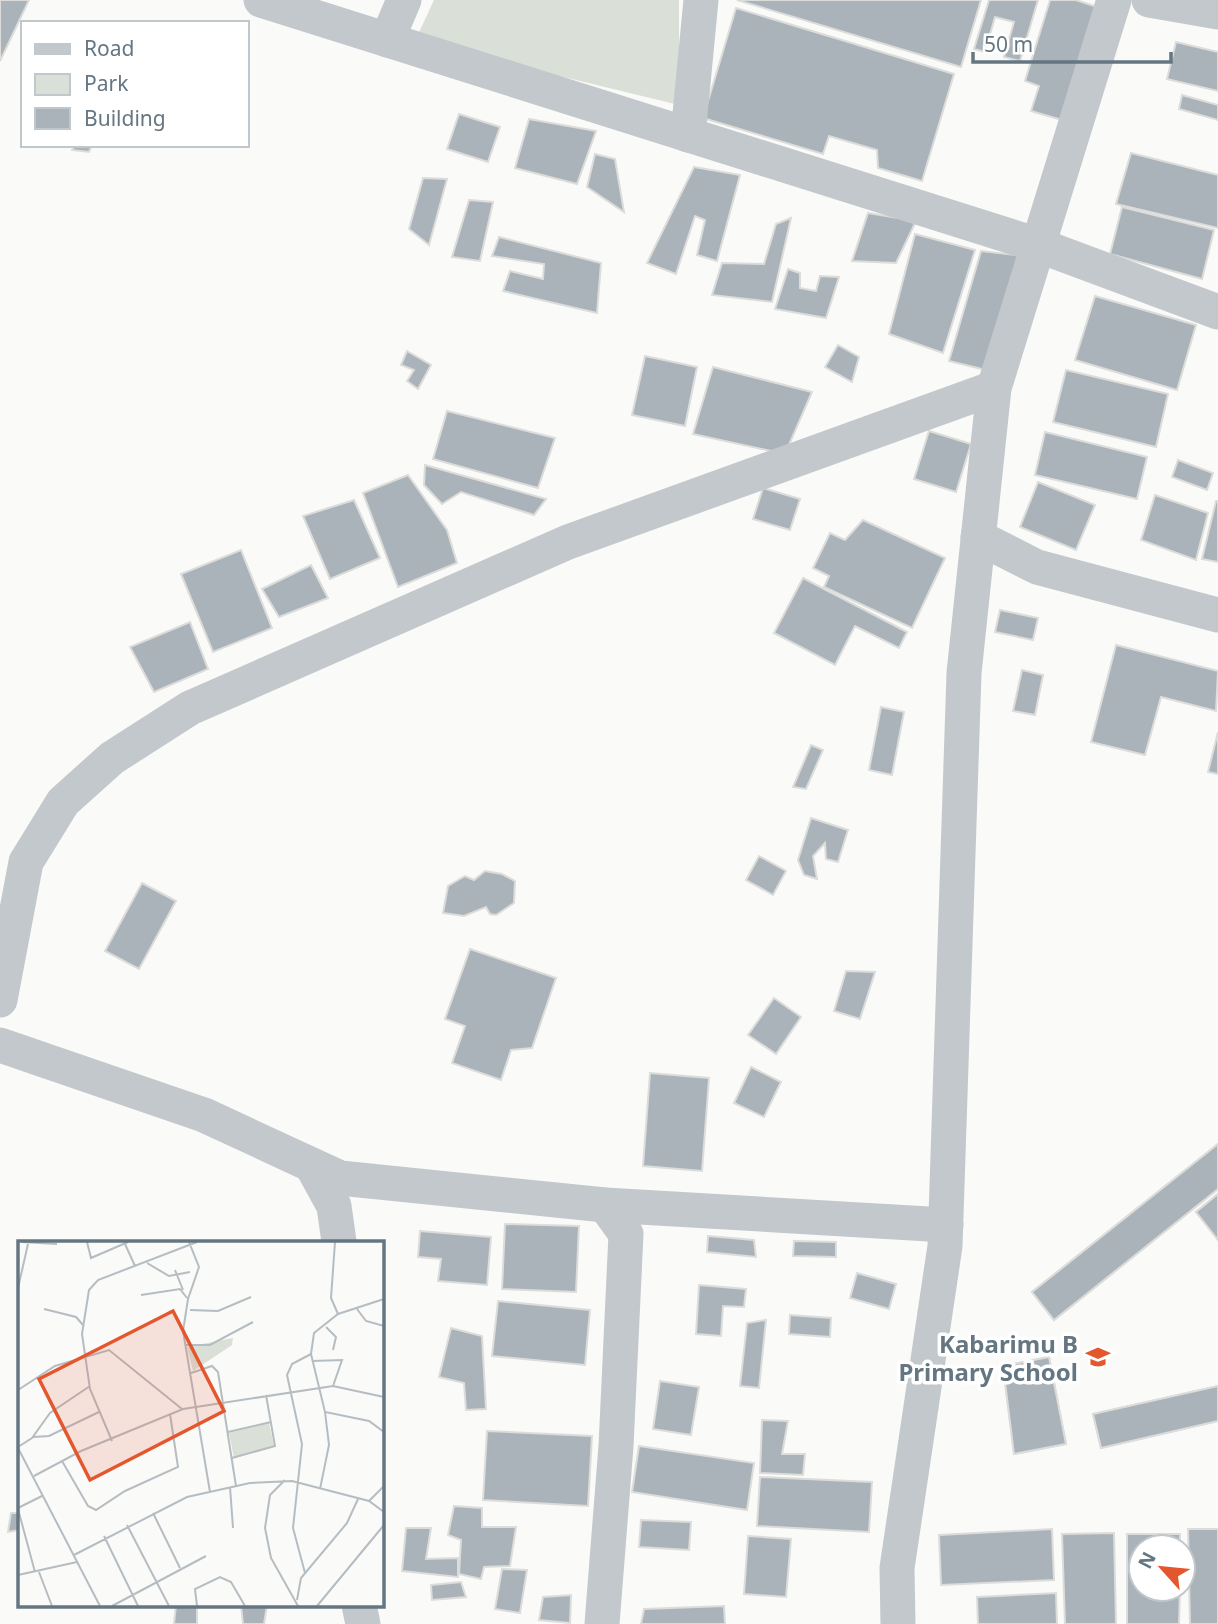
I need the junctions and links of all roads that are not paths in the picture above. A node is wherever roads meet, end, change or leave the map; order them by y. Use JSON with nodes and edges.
{"nodes":[{"id":1,"x":261,"y":0,"type":"edge"},
{"id":2,"x":404,"y":0,"type":"edge"},
{"id":3,"x":701,"y":0,"type":"edge"},
{"id":4,"x":1114,"y":0,"type":"edge"},
{"id":5,"x":1149,"y":0,"type":"edge"},
{"id":6,"x":1218,"y":12,"type":"edge"},
{"id":7,"x":387,"y":40,"type":"junction"},
{"id":8,"x":688,"y":135,"type":"junction"},
{"id":9,"x":1038,"y":245,"type":"junction"},
{"id":10,"x":1218,"y":312,"type":"edge"},
{"id":11,"x":993,"y":388,"type":"junction"},
{"id":12,"x":978,"y":537,"type":"junction"},
{"id":13,"x":1218,"y":615,"type":"edge"},
{"id":14,"x":0,"y":999,"type":"edge"},
{"id":15,"x":0,"y":1045,"type":"edge"},
{"id":16,"x":312,"y":1166,"type":"junction"},
{"id":17,"x":606,"y":1205,"type":"junction"},
{"id":18,"x":946,"y":1225,"type":"junction"},
{"id":19,"x":339,"y":1241,"type":"edge"},
{"id":20,"x":359,"y":1606,"type":"edge"},
{"id":21,"x":363,"y":1624,"type":"edge"},
{"id":22,"x":602,"y":1624,"type":"edge"},
{"id":23,"x":898,"y":1624,"type":"edge"}],
"edges":[{"from":1,"to":7,"type":"street"},
{"from":2,"to":7,"type":"street"},
{"from":3,"to":8,"type":"street"},
{"from":4,"to":9,"type":"street"},
{"from":5,"to":6,"type":"street"},
{"from":7,"to":8,"type":"street"},
{"from":8,"to":9,"type":"street"},
{"from":9,"to":10,"type":"street"},
{"from":9,"to":11,"type":"street"},
{"from":11,"to":12,"type":"street"},
{"from":11,"to":14,"type":"street"},
{"from":12,"to":13,"type":"street"},
{"from":12,"to":18,"type":"street"},
{"from":15,"to":16,"type":"street"},
{"from":16,"to":17,"type":"street"},
{"from":16,"to":19,"type":"street"},
{"from":17,"to":18,"type":"street"},
{"from":17,"to":22,"type":"street"},
{"from":18,"to":23,"type":"street"},
{"from":20,"to":21,"type":"street"}]}
